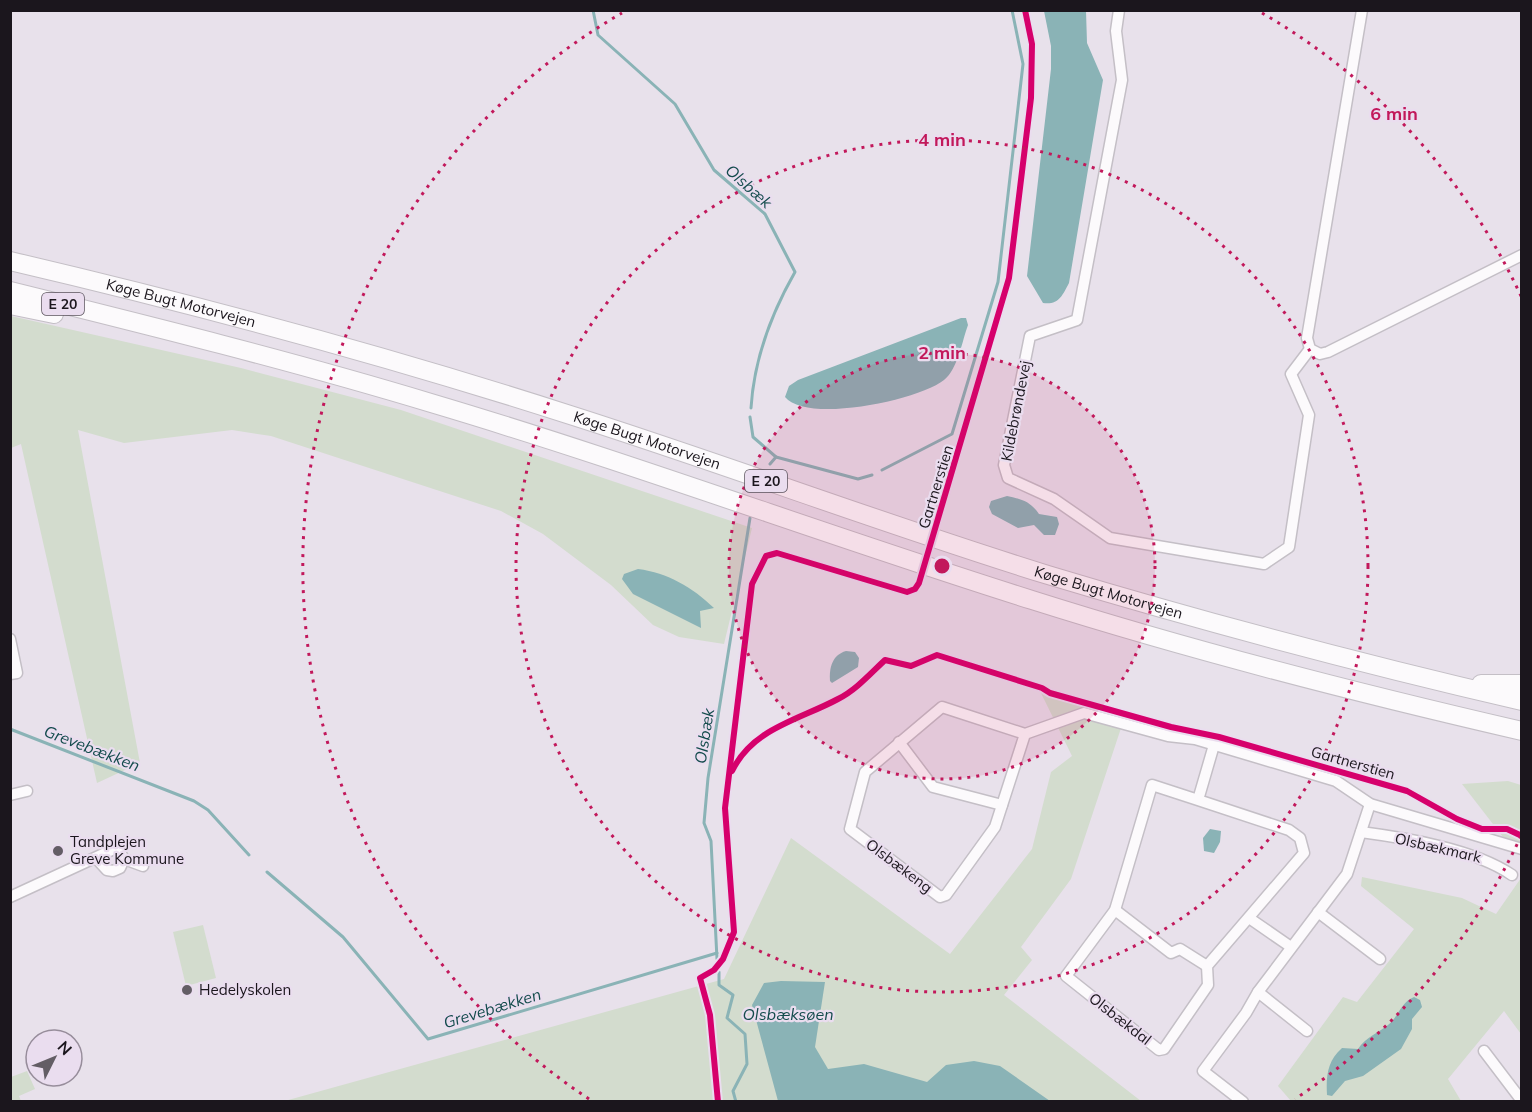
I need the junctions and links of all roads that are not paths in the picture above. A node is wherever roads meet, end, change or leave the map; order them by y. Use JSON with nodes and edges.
{"nodes":[{"id":1,"x":1119,"y":10,"type":"edge"},
{"id":2,"x":1362,"y":10,"type":"edge"},
{"id":3,"x":1521,"y":255,"type":"edge"},
{"id":4,"x":10,"y":261,"type":"edge"},
{"id":5,"x":10,"y":291,"type":"edge"},
{"id":6,"x":10,"y":305,"type":"edge"},
{"id":7,"x":116,"y":317,"type":"junction"},
{"id":8,"x":1311,"y":349,"type":"junction"},
{"id":9,"x":10,"y":639,"type":"edge"},
{"id":10,"x":10,"y":674,"type":"edge"},
{"id":11,"x":1445,"y":683,"type":"junction"},
{"id":12,"x":1521,"y":684,"type":"edge"},
{"id":13,"x":1521,"y":701,"type":"edge"},
{"id":14,"x":1521,"y":731,"type":"edge"},
{"id":15,"x":1025,"y":734,"type":"junction"},
{"id":16,"x":899,"y":742,"type":"junction"},
{"id":17,"x":1214,"y":745,"type":"junction"},
{"id":18,"x":27,"y":791,"type":"dead end"},
{"id":19,"x":10,"y":795,"type":"edge"},
{"id":20,"x":1198,"y":800,"type":"junction"},
{"id":21,"x":1370,"y":804,"type":"junction"},
{"id":22,"x":1002,"y":805,"type":"junction"},
{"id":23,"x":1361,"y":832,"type":"junction"},
{"id":24,"x":1521,"y":849,"type":"edge"},
{"id":25,"x":96,"y":858,"type":"junction"},
{"id":26,"x":124,"y":859,"type":"junction"},
{"id":27,"x":143,"y":866,"type":"dead end"},
{"id":28,"x":1512,"y":875,"type":"dead end"},
{"id":29,"x":10,"y":897,"type":"edge"},
{"id":30,"x":1114,"y":910,"type":"junction"},
{"id":31,"x":1318,"y":912,"type":"junction"},
{"id":32,"x":1249,"y":918,"type":"junction"},
{"id":33,"x":1292,"y":948,"type":"junction"},
{"id":34,"x":1380,"y":959,"type":"dead end"},
{"id":35,"x":1207,"y":966,"type":"junction"},
{"id":36,"x":1258,"y":992,"type":"junction"},
{"id":37,"x":1307,"y":1031,"type":"dead end"},
{"id":38,"x":1484,"y":1051,"type":"dead end"},
{"id":39,"x":1243,"y":1101,"type":"edge"},
{"id":40,"x":1521,"y":1101,"type":"edge"}],
"edges":[{"from":1,"to":8,"type":"street","name":"Kildebrøndevej"},
{"from":2,"to":8,"type":"street"},
{"from":3,"to":8,"type":"street"},
{"from":4,"to":11,"type":"highway","name":"Køge Bugt Motorvejen","number":"E 20"},
{"from":5,"to":7,"type":"highway","name":"Køge Bugt Motorvejen","number":"E 20"},
{"from":6,"to":7,"type":"highway"},
{"from":7,"to":14,"type":"highway","name":"Køge Bugt Motorvejen","number":"E 20"},
{"from":9,"to":10,"type":"street"},
{"from":11,"to":12,"type":"highway"},
{"from":11,"to":13,"type":"highway","name":"Køge Bugt Motorvejen","number":"E 20"},
{"from":15,"to":16,"type":"street","name":"Olsbækeng"},
{"from":15,"to":17,"type":"street"},
{"from":15,"to":22,"type":"street","name":"Olsbækeng"},
{"from":16,"to":22,"type":"street"},
{"from":16,"to":22,"type":"street","name":"Olsbækeng"},
{"from":17,"to":20,"type":"street"},
{"from":17,"to":21,"type":"street"},
{"from":18,"to":19,"type":"street"},
{"from":20,"to":30,"type":"street","name":"Olsbækdal"},
{"from":20,"to":32,"type":"street","name":"Olsbækdal"},
{"from":21,"to":23,"type":"street"},
{"from":21,"to":24,"type":"street"},
{"from":23,"to":28,"type":"street","name":"Olsbækmark"},
{"from":23,"to":31,"type":"street"},
{"from":25,"to":26,"type":"street"},
{"from":25,"to":26,"type":"street"},
{"from":25,"to":29,"type":"street"},
{"from":26,"to":27,"type":"street"},
{"from":30,"to":35,"type":"street"},
{"from":30,"to":35,"type":"street","name":"Olsbækdal"},
{"from":31,"to":33,"type":"street"},
{"from":31,"to":34,"type":"street"},
{"from":32,"to":33,"type":"street"},
{"from":32,"to":35,"type":"street","name":"Olsbækdal"},
{"from":33,"to":36,"type":"street"},
{"from":36,"to":37,"type":"street"},
{"from":36,"to":39,"type":"street"},
{"from":38,"to":40,"type":"street"}]}
